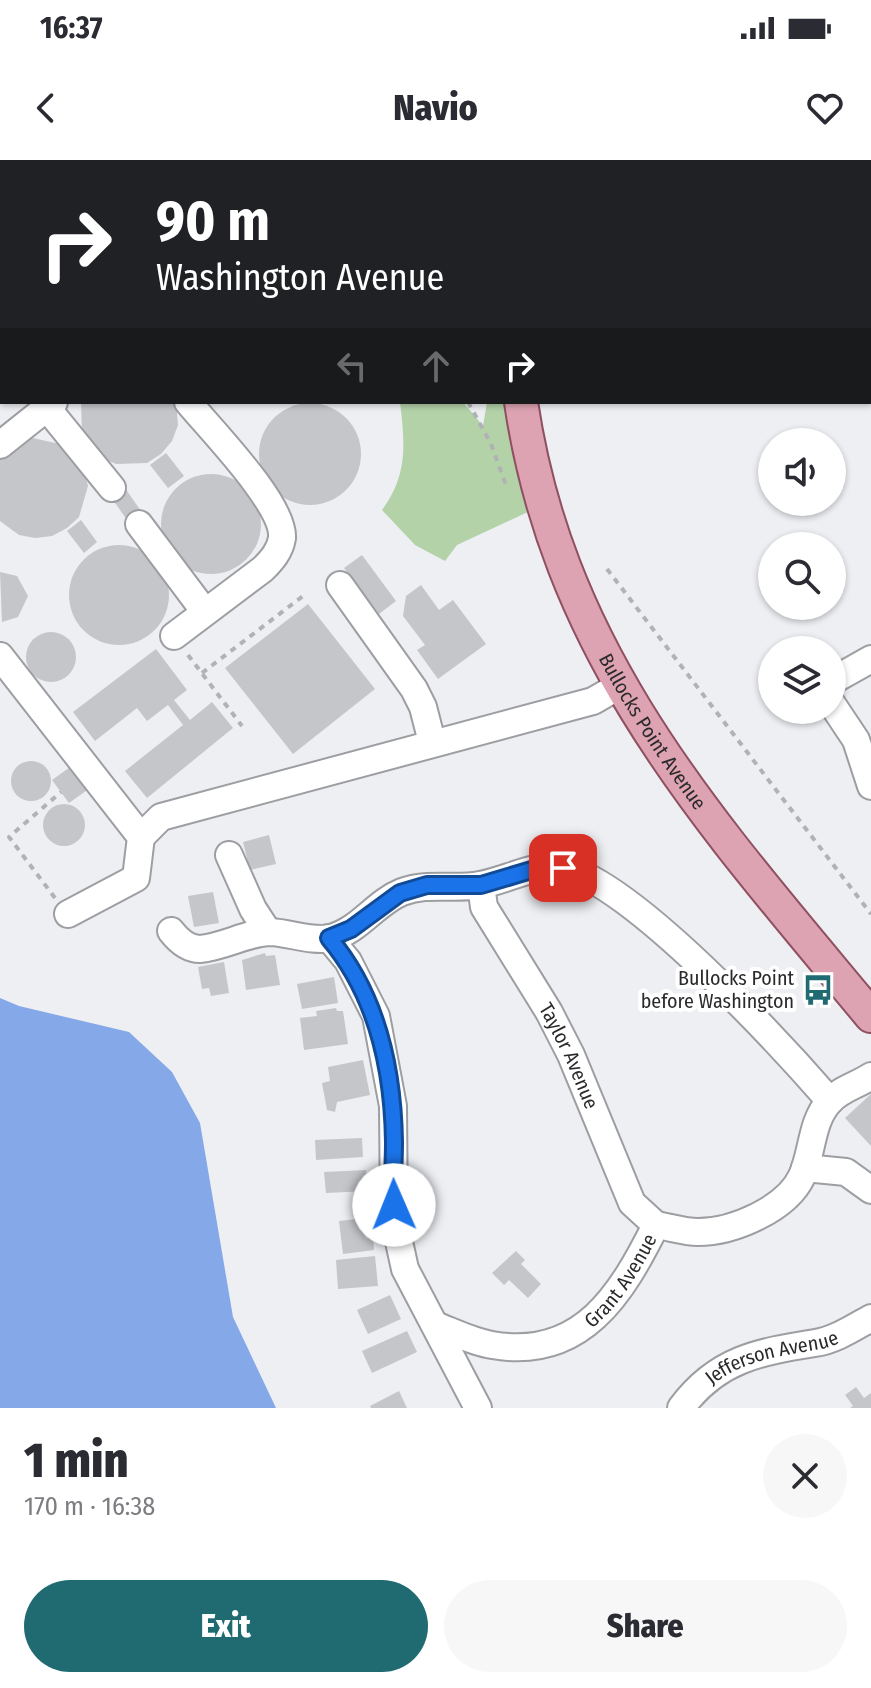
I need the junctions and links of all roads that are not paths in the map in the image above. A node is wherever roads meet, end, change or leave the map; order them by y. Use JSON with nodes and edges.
{"nodes":[{"id":1,"x":190,"y":404,"type":"edge"},
{"id":2,"x":521,"y":404,"type":"edge"},
{"id":3,"x":50,"y":405,"type":"edge"},
{"id":4,"x":0,"y":445,"type":"edge"},
{"id":5,"x":112,"y":488,"type":"dead end"},
{"id":6,"x":139,"y":524,"type":"dead end"},
{"id":7,"x":340,"y":585,"type":"dead end"},
{"id":8,"x":205,"y":612,"type":"junction"},
{"id":9,"x":174,"y":636,"type":"road end"},
{"id":10,"x":0,"y":656,"type":"edge"},
{"id":11,"x":871,"y":659,"type":"edge"},
{"id":12,"x":846,"y":673,"type":"edge"},
{"id":13,"x":619,"y":686,"type":"junction"},
{"id":14,"x":845,"y":724,"type":"edge"},
{"id":15,"x":432,"y":742,"type":"junction"},
{"id":16,"x":871,"y":786,"type":"edge"},
{"id":17,"x":141,"y":837,"type":"junction"},
{"id":18,"x":229,"y":855,"type":"dead end"},
{"id":19,"x":481,"y":885,"type":"junction"},
{"id":20,"x":68,"y":914,"type":"road end"},
{"id":21,"x":171,"y":931,"type":"dead end"},
{"id":22,"x":268,"y":932,"type":"junction"},
{"id":23,"x":329,"y":938,"type":"junction"},
{"id":24,"x":871,"y":1016,"type":"edge"},
{"id":25,"x":871,"y":1076,"type":"edge"},
{"id":26,"x":830,"y":1101,"type":"junction"},
{"id":27,"x":805,"y":1168,"type":"junction"},
{"id":28,"x":871,"y":1190,"type":"edge"},
{"id":29,"x":656,"y":1225,"type":"junction"},
{"id":30,"x":871,"y":1318,"type":"edge"},
{"id":31,"x":435,"y":1325,"type":"junction"},
{"id":32,"x":478,"y":1408,"type":"edge"},
{"id":33,"x":681,"y":1408,"type":"edge"}],
"edges":[{"from":1,"to":8,"type":"street"},
{"from":2,"to":13,"type":"main road","name":"Bullocks Point Avenue"},
{"from":3,"to":4,"type":"street"},
{"from":3,"to":5,"type":"street"},
{"from":6,"to":8,"type":"street"},
{"from":7,"to":15,"type":"street"},
{"from":8,"to":9,"type":"street"},
{"from":10,"to":17,"type":"street"},
{"from":11,"to":12,"type":"street"},
{"from":13,"to":15,"type":"street"},
{"from":13,"to":24,"type":"main road","name":"Bullocks Point Avenue"},
{"from":14,"to":16,"type":"street"},
{"from":15,"to":17,"type":"street"},
{"from":17,"to":20,"type":"street"},
{"from":18,"to":22,"type":"street"},
{"from":19,"to":23,"type":"street"},
{"from":19,"to":26,"type":"street"},
{"from":19,"to":29,"type":"street","name":"Taylor Avenue"},
{"from":21,"to":22,"type":"street"},
{"from":22,"to":23,"type":"street"},
{"from":23,"to":31,"type":"street"},
{"from":25,"to":26,"type":"street"},
{"from":26,"to":27,"type":"street","name":"Grant Avenue"},
{"from":27,"to":28,"type":"street"},
{"from":27,"to":29,"type":"street","name":"Grant Avenue"},
{"from":29,"to":31,"type":"street","name":"Grant Avenue"},
{"from":30,"to":33,"type":"street","name":"Jefferson Avenue"},
{"from":31,"to":32,"type":"street"}]}
